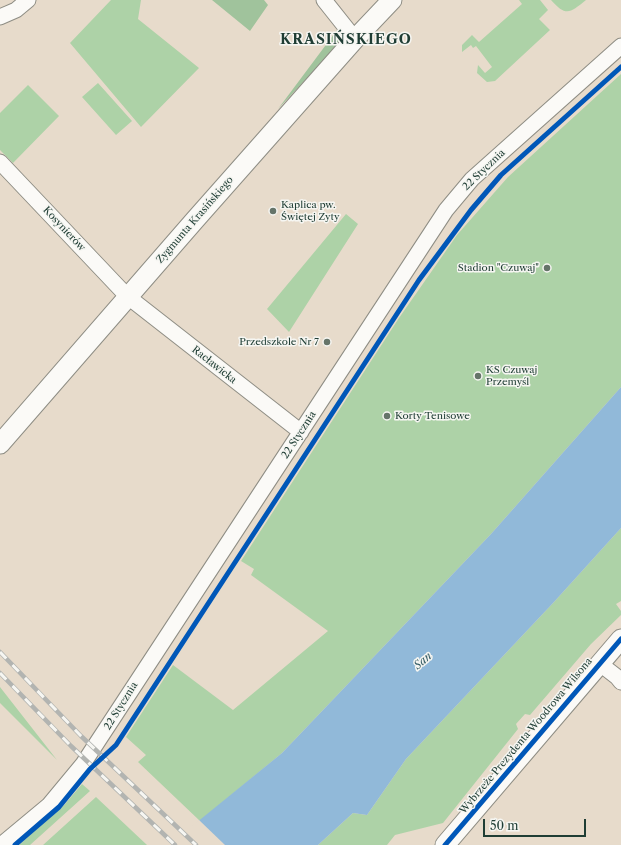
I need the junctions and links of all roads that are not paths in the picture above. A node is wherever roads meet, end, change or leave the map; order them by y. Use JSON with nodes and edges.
{"nodes":[{"id":1,"x":28,"y":0,"type":"edge"},
{"id":2,"x":324,"y":0,"type":"edge"},
{"id":3,"x":392,"y":0,"type":"edge"},
{"id":4,"x":0,"y":17,"type":"edge"},
{"id":5,"x":355,"y":39,"type":"junction"},
{"id":6,"x":621,"y":46,"type":"edge"},
{"id":7,"x":0,"y":162,"type":"edge"},
{"id":8,"x":127,"y":296,"type":"junction"},
{"id":9,"x":301,"y":432,"type":"junction"},
{"id":10,"x":0,"y":444,"type":"edge"},
{"id":11,"x":621,"y":639,"type":"edge"},
{"id":12,"x":599,"y":663,"type":"junction"},
{"id":13,"x":621,"y":682,"type":"edge"},
{"id":14,"x":0,"y":845,"type":"edge"},
{"id":15,"x":445,"y":845,"type":"edge"}],
"edges":[{"from":1,"to":4,"type":"street"},
{"from":2,"to":5,"type":"street"},
{"from":3,"to":5,"type":"street","name":"Zygmunta Krasińskiego"},
{"from":5,"to":8,"type":"street","name":"Zygmunta Krasińskiego"},
{"from":6,"to":9,"type":"street","name":"22 Stycznia"},
{"from":7,"to":8,"type":"street","name":"Kosynierów"},
{"from":8,"to":9,"type":"street","name":"Racławicka"},
{"from":8,"to":10,"type":"street","name":"Zygmunta Krasińskiego"},
{"from":9,"to":14,"type":"street","name":"22 Stycznia"},
{"from":11,"to":12,"type":"street","name":"Wybrzeże Prezydenta Woodrowa Wilsona"},
{"from":12,"to":13,"type":"street"},
{"from":12,"to":15,"type":"street","name":"Wybrzeże Prezydenta Woodrowa Wilsona"}]}
